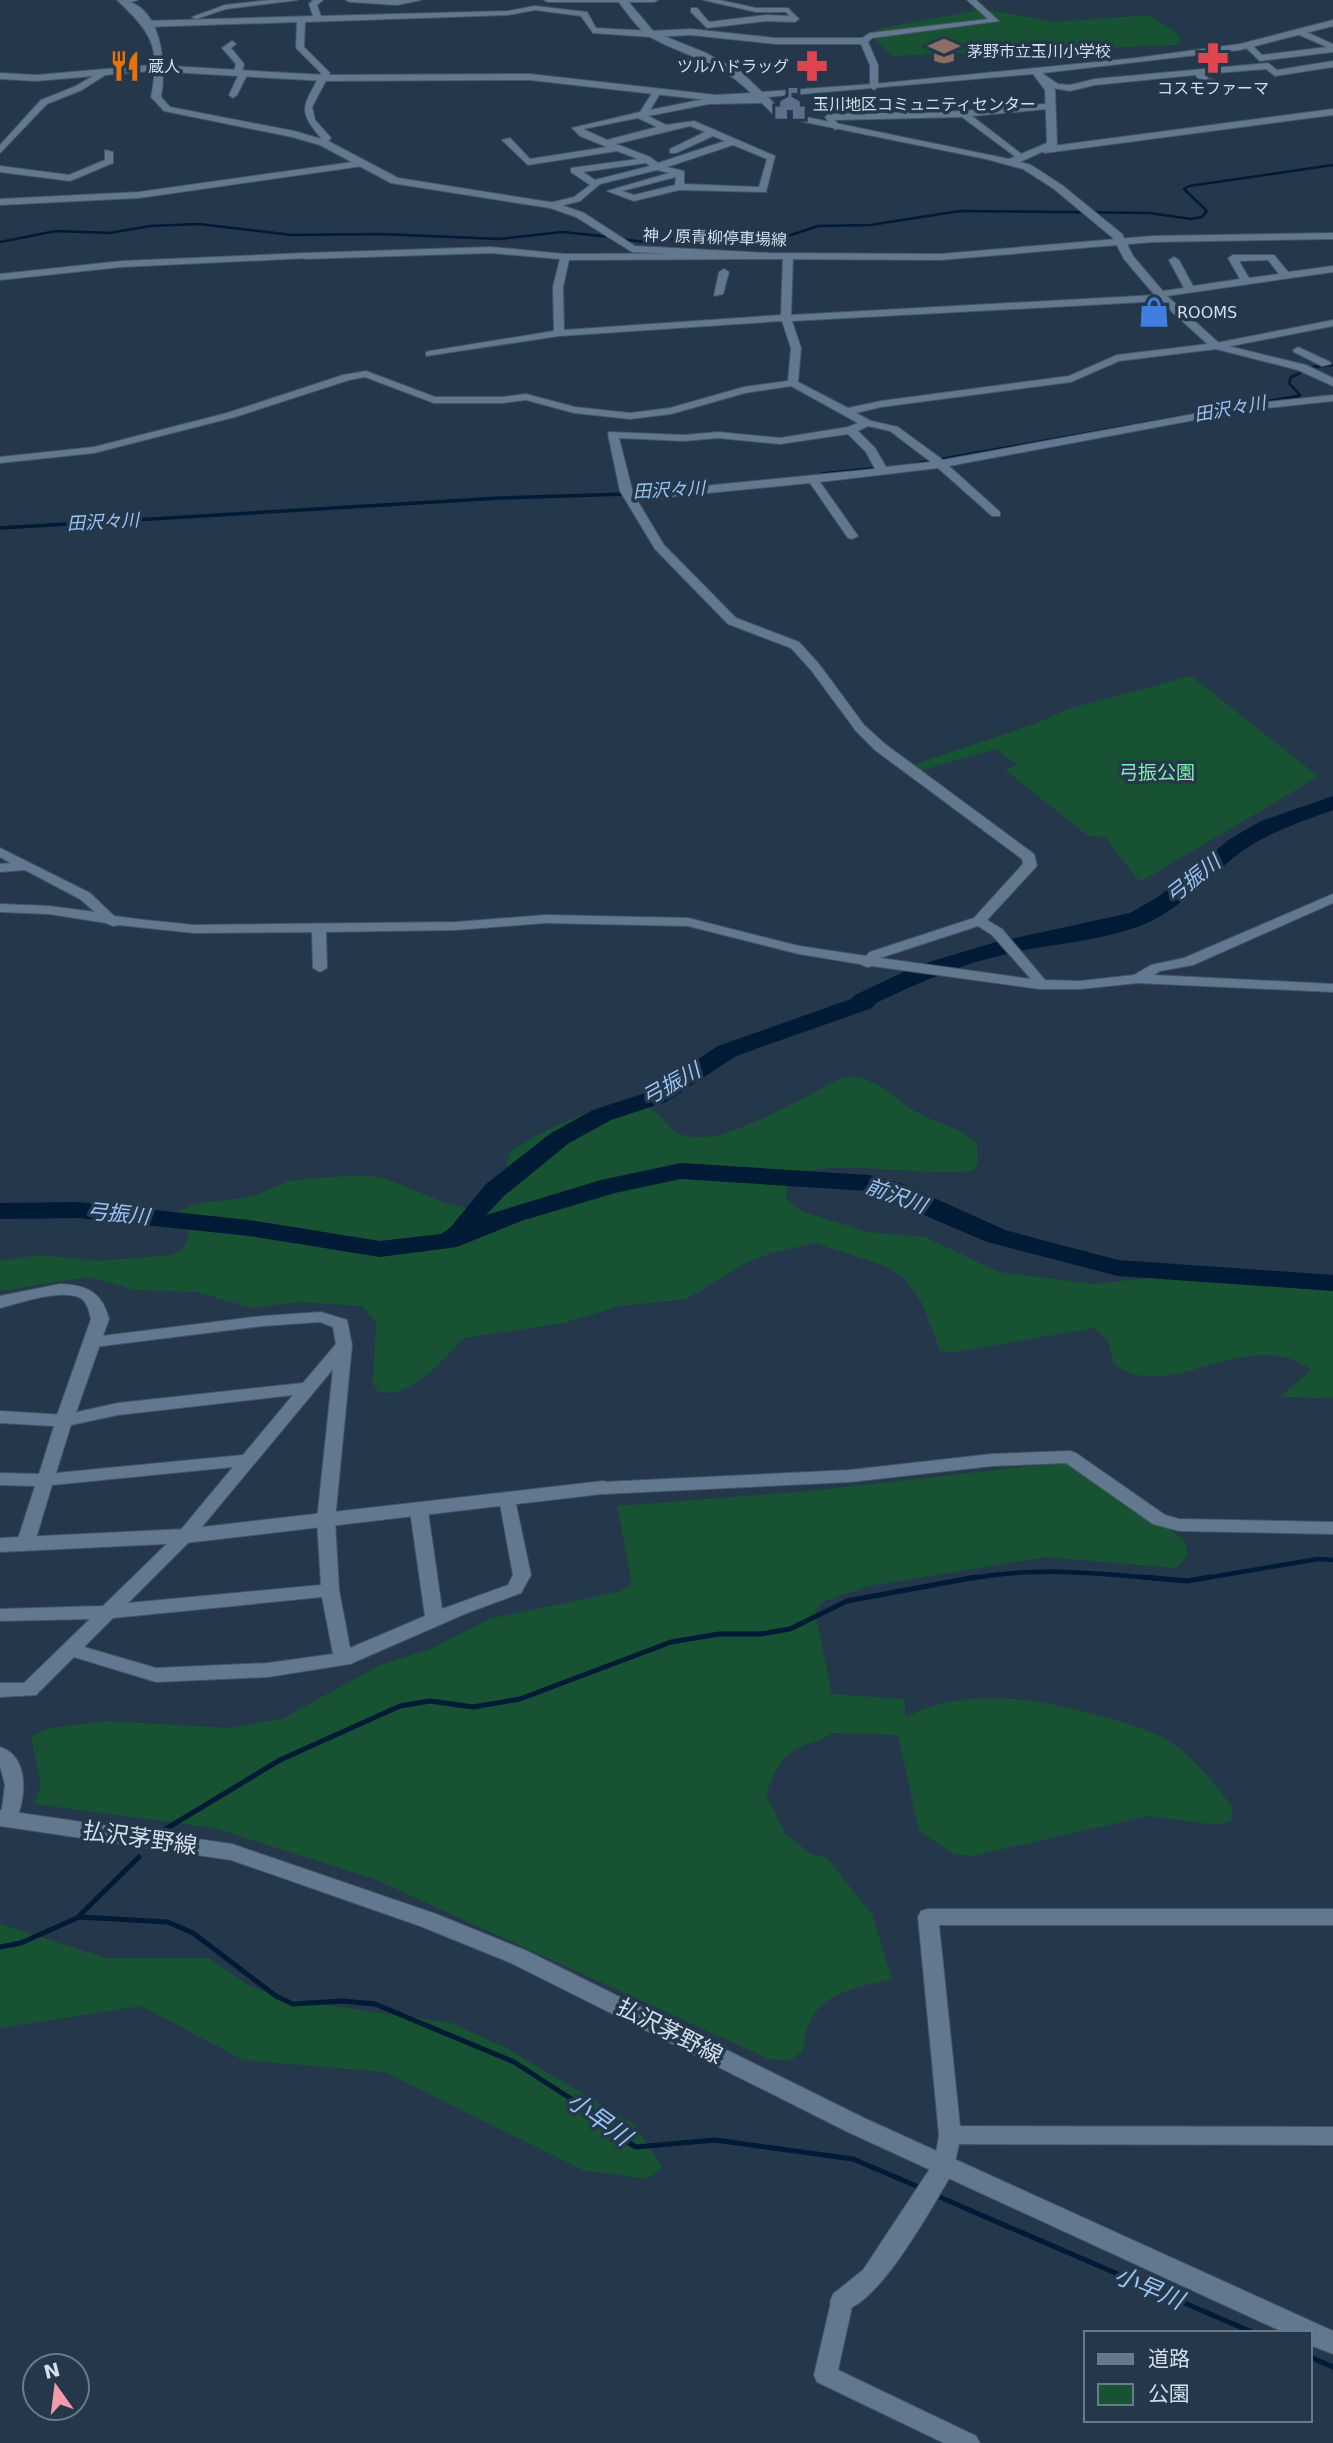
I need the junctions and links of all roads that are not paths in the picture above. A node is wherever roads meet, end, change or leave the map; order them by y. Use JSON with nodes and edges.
{"nodes":[{"id":1,"x":294,"y":0,"type":"edge"},
{"id":2,"x":320,"y":0,"type":"edge"},
{"id":3,"x":350,"y":0,"type":"edge"},
{"id":4,"x":417,"y":0,"type":"edge"},
{"id":5,"x":545,"y":0,"type":"edge"},
{"id":6,"x":654,"y":0,"type":"edge"},
{"id":7,"x":706,"y":0,"type":"edge"},
{"id":8,"x":971,"y":0,"type":"edge"},
{"id":9,"x":127,"y":1,"type":"edge"},
{"id":10,"x":623,"y":1,"type":"edge"},
{"id":11,"x":726,"y":5,"type":"junction"},
{"id":12,"x":694,"y":10,"type":"dead end"},
{"id":13,"x":301,"y":18,"type":"junction"},
{"id":14,"x":318,"y":19,"type":"junction"},
{"id":15,"x":187,"y":21,"type":"junction"},
{"id":16,"x":743,"y":21,"type":"junction"},
{"id":17,"x":1333,"y":23,"type":"edge"},
{"id":18,"x":145,"y":24,"type":"junction"},
{"id":19,"x":707,"y":25,"type":"junction"},
{"id":20,"x":697,"y":32,"type":"junction"},
{"id":21,"x":1300,"y":32,"type":"junction"},
{"id":22,"x":652,"y":34,"type":"junction"},
{"id":23,"x":1323,"y":43,"type":"junction"},
{"id":24,"x":232,"y":44,"type":"dead end"},
{"id":25,"x":866,"y":45,"type":"junction"},
{"id":26,"x":1247,"y":45,"type":"junction"},
{"id":27,"x":1333,"y":48,"type":"edge"},
{"id":28,"x":780,"y":49,"type":"dead end"},
{"id":29,"x":1300,"y":54,"type":"junction"},
{"id":30,"x":1286,"y":55,"type":"junction"},
{"id":31,"x":1333,"y":57,"type":"edge"},
{"id":32,"x":1260,"y":58,"type":"junction"},
{"id":33,"x":1309,"y":60,"type":"junction"},
{"id":34,"x":1333,"y":64,"type":"edge"},
{"id":35,"x":1268,"y":66,"type":"junction"},
{"id":36,"x":162,"y":69,"type":"junction"},
{"id":37,"x":1196,"y":71,"type":"junction"},
{"id":38,"x":106,"y":72,"type":"junction"},
{"id":39,"x":1038,"y":73,"type":"junction"},
{"id":40,"x":240,"y":75,"type":"junction"},
{"id":41,"x":0,"y":76,"type":"edge"},
{"id":42,"x":326,"y":78,"type":"junction"},
{"id":43,"x":1213,"y":82,"type":"dead end"},
{"id":44,"x":874,"y":87,"type":"junction"},
{"id":45,"x":657,"y":92,"type":"junction"},
{"id":46,"x":233,"y":94,"type":"dead end"},
{"id":47,"x":761,"y":98,"type":"junction"},
{"id":48,"x":1044,"y":107,"type":"dead end"},
{"id":49,"x":1333,"y":112,"type":"edge"},
{"id":50,"x":964,"y":114,"type":"junction"},
{"id":51,"x":642,"y":116,"type":"junction"},
{"id":52,"x":835,"y":127,"type":"junction"},
{"id":53,"x":665,"y":128,"type":"junction"},
{"id":54,"x":713,"y":132,"type":"junction"},
{"id":55,"x":507,"y":140,"type":"dead end"},
{"id":56,"x":732,"y":142,"type":"junction"},
{"id":57,"x":324,"y":143,"type":"junction"},
{"id":58,"x":606,"y":144,"type":"junction"},
{"id":59,"x":619,"y":148,"type":"junction"},
{"id":60,"x":0,"y":150,"type":"edge"},
{"id":61,"x":1045,"y":150,"type":"junction"},
{"id":62,"x":673,"y":151,"type":"dead end"},
{"id":63,"x":108,"y":152,"type":"dead end"},
{"id":64,"x":648,"y":160,"type":"junction"},
{"id":65,"x":1016,"y":160,"type":"junction"},
{"id":66,"x":360,"y":164,"type":"junction"},
{"id":67,"x":657,"y":167,"type":"junction"},
{"id":68,"x":0,"y":169,"type":"edge"},
{"id":69,"x":37,"y":173,"type":"junction"},
{"id":70,"x":682,"y":175,"type":"junction"},
{"id":71,"x":767,"y":180,"type":"junction"},
{"id":72,"x":593,"y":183,"type":"junction"},
{"id":73,"x":679,"y":187,"type":"junction"},
{"id":74,"x":22,"y":201,"type":"junction"},
{"id":75,"x":0,"y":202,"type":"edge"},
{"id":76,"x":552,"y":205,"type":"junction"},
{"id":77,"x":1333,"y":236,"type":"edge"},
{"id":78,"x":1122,"y":241,"type":"junction"},
{"id":79,"x":632,"y":249,"type":"junction"},
{"id":80,"x":305,"y":256,"type":"joint"},
{"id":81,"x":770,"y":256,"type":"junction"},
{"id":82,"x":788,"y":256,"type":"junction"},
{"id":83,"x":565,"y":257,"type":"junction"},
{"id":84,"x":1174,"y":260,"type":"dead end"},
{"id":85,"x":1333,"y":269,"type":"edge"},
{"id":86,"x":724,"y":272,"type":"dead end"},
{"id":87,"x":1286,"y":276,"type":"junction"},
{"id":88,"x":0,"y":277,"type":"edge"},
{"id":89,"x":1246,"y":282,"type":"junction"},
{"id":90,"x":1190,"y":289,"type":"junction"},
{"id":91,"x":718,"y":294,"type":"dead end"},
{"id":92,"x":1161,"y":296,"type":"junction"},
{"id":93,"x":786,"y":317,"type":"junction"},
{"id":94,"x":1333,"y":323,"type":"edge"},
{"id":95,"x":559,"y":333,"type":"junction"},
{"id":96,"x":1216,"y":346,"type":"junction"},
{"id":97,"x":1298,"y":350,"type":"dead end"},
{"id":98,"x":430,"y":354,"type":"dead end"},
{"id":99,"x":1326,"y":363,"type":"dead end"},
{"id":100,"x":1333,"y":382,"type":"edge"},
{"id":101,"x":793,"y":383,"type":"junction"},
{"id":102,"x":1333,"y":398,"type":"edge"},
{"id":103,"x":846,"y":412,"type":"junction"},
{"id":104,"x":867,"y":423,"type":"junction"},
{"id":105,"x":850,"y":430,"type":"junction"},
{"id":106,"x":0,"y":460,"type":"edge"},
{"id":107,"x":938,"y":462,"type":"junction"},
{"id":108,"x":881,"y":469,"type":"junction"},
{"id":109,"x":813,"y":478,"type":"junction"},
{"id":110,"x":628,"y":495,"type":"junction"},
{"id":111,"x":996,"y":514,"type":"dead end"},
{"id":112,"x":852,"y":536,"type":"dead end"},
{"id":113,"x":0,"y":852,"type":"edge"},
{"id":114,"x":24,"y":866,"type":"junction"},
{"id":115,"x":0,"y":868,"type":"edge"},
{"id":116,"x":1333,"y":898,"type":"edge"},
{"id":117,"x":0,"y":908,"type":"edge"},
{"id":118,"x":980,"y":921,"type":"junction"},
{"id":119,"x":113,"y":922,"type":"junction"},
{"id":120,"x":319,"y":928,"type":"junction"},
{"id":121,"x":867,"y":962,"type":"junction"},
{"id":122,"x":320,"y":968,"type":"dead end"},
{"id":123,"x":1138,"y":979,"type":"junction"},
{"id":124,"x":1039,"y":985,"type":"junction"},
{"id":125,"x":1333,"y":988,"type":"edge"},
{"id":126,"x":0,"y":1302,"type":"edge"},
{"id":127,"x":94,"y":1342,"type":"junction"},
{"id":128,"x":344,"y":1345,"type":"junction"},
{"id":129,"x":309,"y":1388,"type":"junction"},
{"id":130,"x":0,"y":1417,"type":"edge"},
{"id":131,"x":64,"y":1421,"type":"junction"},
{"id":132,"x":248,"y":1460,"type":"junction"},
{"id":133,"x":0,"y":1479,"type":"edge"},
{"id":134,"x":46,"y":1480,"type":"junction"},
{"id":135,"x":603,"y":1488,"type":"joint"},
{"id":136,"x":508,"y":1499,"type":"junction"},
{"id":137,"x":419,"y":1511,"type":"junction"},
{"id":138,"x":326,"y":1520,"type":"junction"},
{"id":139,"x":1333,"y":1528,"type":"edge"},
{"id":140,"x":185,"y":1536,"type":"junction"},
{"id":141,"x":0,"y":1545,"type":"edge"},
{"id":142,"x":25,"y":1545,"type":"junction"},
{"id":143,"x":330,"y":1590,"type":"junction"},
{"id":144,"x":106,"y":1612,"type":"junction"},
{"id":145,"x":0,"y":1615,"type":"edge"},
{"id":146,"x":435,"y":1621,"type":"junction"},
{"id":147,"x":72,"y":1650,"type":"junction"},
{"id":148,"x":343,"y":1660,"type":"junction"},
{"id":149,"x":0,"y":1690,"type":"edge"},
{"id":150,"x":0,"y":1754,"type":"edge"},
{"id":151,"x":3,"y":1819,"type":"edge"},
{"id":152,"x":1333,"y":1917,"type":"edge"},
{"id":153,"x":950,"y":2135,"type":"junction"},
{"id":154,"x":1333,"y":2136,"type":"edge"},
{"id":155,"x":945,"y":2165,"type":"junction"},
{"id":156,"x":842,"y":2302,"type":"joint"},
{"id":157,"x":1307,"y":2331,"type":"edge"},
{"id":158,"x":1312,"y":2333,"type":"edge"},
{"id":159,"x":1333,"y":2343,"type":"edge"},
{"id":160,"x":968,"y":2443,"type":"edge"}],
"edges":[{"from":1,"to":15,"type":"street"},
{"from":2,"to":14,"type":"street"},
{"from":3,"to":4,"type":"street"},
{"from":5,"to":10,"type":"street"},
{"from":6,"to":10,"type":"street"},
{"from":7,"to":11,"type":"street"},
{"from":8,"to":25,"type":"street"},
{"from":9,"to":18,"type":"street","name":"神ノ原青柳停車場線"},
{"from":10,"to":22,"type":"street"},
{"from":11,"to":16,"type":"street"},
{"from":11,"to":16,"type":"street"},
{"from":12,"to":19,"type":"street"},
{"from":13,"to":14,"type":"street"},
{"from":13,"to":15,"type":"street"},
{"from":13,"to":42,"type":"street"},
{"from":14,"to":22,"type":"street"},
{"from":15,"to":18,"type":"street"},
{"from":16,"to":19,"type":"street"},
{"from":17,"to":21,"type":"street"},
{"from":18,"to":36,"type":"street","name":"神ノ原青柳停車場線"},
{"from":19,"to":20,"type":"street"},
{"from":20,"to":22,"type":"street"},
{"from":20,"to":25,"type":"street"},
{"from":21,"to":23,"type":"street"},
{"from":21,"to":26,"type":"street"},
{"from":22,"to":47,"type":"street"},
{"from":23,"to":27,"type":"street"},
{"from":23,"to":30,"type":"street"},
{"from":24,"to":40,"type":"street"},
{"from":25,"to":28,"type":"street"},
{"from":25,"to":44,"type":"street"},
{"from":26,"to":32,"type":"street"},
{"from":26,"to":39,"type":"street"},
{"from":27,"to":29,"type":"street"},
{"from":29,"to":30,"type":"street"},
{"from":29,"to":33,"type":"street"},
{"from":30,"to":32,"type":"street"},
{"from":31,"to":33,"type":"street"},
{"from":32,"to":35,"type":"street"},
{"from":33,"to":35,"type":"street"},
{"from":34,"to":35,"type":"street"},
{"from":35,"to":37,"type":"street"},
{"from":36,"to":38,"type":"street"},
{"from":36,"to":40,"type":"street"},
{"from":36,"to":57,"type":"street","name":"神ノ原青柳停車場線"},
{"from":37,"to":39,"type":"street"},
{"from":37,"to":43,"type":"street"},
{"from":38,"to":41,"type":"street"},
{"from":38,"to":60,"type":"street"},
{"from":39,"to":44,"type":"street"},
{"from":39,"to":61,"type":"street"},
{"from":40,"to":42,"type":"street"},
{"from":40,"to":46,"type":"street"},
{"from":42,"to":45,"type":"street"},
{"from":42,"to":57,"type":"street"},
{"from":44,"to":47,"type":"street"},
{"from":45,"to":47,"type":"street"},
{"from":45,"to":51,"type":"street"},
{"from":47,"to":51,"type":"street"},
{"from":47,"to":52,"type":"street"},
{"from":48,"to":50,"type":"street"},
{"from":49,"to":61,"type":"street"},
{"from":50,"to":52,"type":"street"},
{"from":50,"to":65,"type":"street"},
{"from":51,"to":53,"type":"street"},
{"from":51,"to":58,"type":"street"},
{"from":52,"to":65,"type":"street"},
{"from":53,"to":54,"type":"street"},
{"from":53,"to":58,"type":"street"},
{"from":54,"to":56,"type":"street"},
{"from":54,"to":62,"type":"street"},
{"from":55,"to":59,"type":"street"},
{"from":56,"to":67,"type":"street"},
{"from":56,"to":71,"type":"street"},
{"from":57,"to":66,"type":"street","name":"神ノ原青柳停車場線"},
{"from":58,"to":59,"type":"street"},
{"from":59,"to":64,"type":"street"},
{"from":61,"to":65,"type":"street"},
{"from":63,"to":69,"type":"street"},
{"from":64,"to":67,"type":"street"},
{"from":64,"to":72,"type":"street"},
{"from":65,"to":78,"type":"street"},
{"from":66,"to":74,"type":"street"},
{"from":66,"to":76,"type":"street","name":"神ノ原青柳停車場線"},
{"from":67,"to":70,"type":"street"},
{"from":67,"to":72,"type":"street"},
{"from":68,"to":69,"type":"street"},
{"from":69,"to":74,"type":"street"},
{"from":70,"to":71,"type":"street"},
{"from":70,"to":73,"type":"street"},
{"from":70,"to":73,"type":"street"},
{"from":71,"to":73,"type":"street"},
{"from":72,"to":76,"type":"street"},
{"from":74,"to":75,"type":"street"},
{"from":76,"to":79,"type":"street","name":"神ノ原青柳停車場線"},
{"from":77,"to":78,"type":"street","name":"神ノ原青柳停車場線"},
{"from":78,"to":82,"type":"street","name":"神ノ原青柳停車場線"},
{"from":78,"to":92,"type":"street"},
{"from":79,"to":81,"type":"street","name":"神ノ原青柳停車場線"},
{"from":79,"to":83,"type":"street"},
{"from":80,"to":83,"type":"street"},
{"from":80,"to":88,"type":"street"},
{"from":81,"to":82,"type":"street","name":"神ノ原青柳停車場線"},
{"from":81,"to":83,"type":"street"},
{"from":82,"to":93,"type":"street"},
{"from":83,"to":95,"type":"street"},
{"from":84,"to":90,"type":"street"},
{"from":85,"to":87,"type":"street"},
{"from":86,"to":91,"type":"street"},
{"from":87,"to":89,"type":"street"},
{"from":87,"to":89,"type":"street"},
{"from":89,"to":90,"type":"street"},
{"from":90,"to":92,"type":"street"},
{"from":92,"to":93,"type":"street"},
{"from":92,"to":96,"type":"street"},
{"from":93,"to":95,"type":"street"},
{"from":93,"to":101,"type":"street"},
{"from":94,"to":96,"type":"street"},
{"from":95,"to":98,"type":"street"},
{"from":96,"to":100,"type":"street"},
{"from":96,"to":103,"type":"street"},
{"from":97,"to":99,"type":"street"},
{"from":101,"to":103,"type":"street"},
{"from":101,"to":106,"type":"street"},
{"from":102,"to":107,"type":"street"},
{"from":103,"to":104,"type":"street"},
{"from":104,"to":105,"type":"street"},
{"from":104,"to":107,"type":"street"},
{"from":105,"to":108,"type":"street"},
{"from":105,"to":110,"type":"street"},
{"from":107,"to":108,"type":"street"},
{"from":107,"to":111,"type":"street"},
{"from":108,"to":109,"type":"street"},
{"from":109,"to":110,"type":"street"},
{"from":109,"to":112,"type":"street"},
{"from":110,"to":118,"type":"street"},
{"from":113,"to":114,"type":"street"},
{"from":114,"to":115,"type":"street"},
{"from":114,"to":119,"type":"street"},
{"from":116,"to":123,"type":"street"},
{"from":117,"to":119,"type":"street"},
{"from":118,"to":121,"type":"street"},
{"from":118,"to":124,"type":"street"},
{"from":119,"to":120,"type":"street"},
{"from":120,"to":121,"type":"street"},
{"from":120,"to":122,"type":"street"},
{"from":121,"to":124,"type":"street"},
{"from":123,"to":124,"type":"street"},
{"from":123,"to":125,"type":"street"},
{"from":126,"to":127,"type":"street"},
{"from":127,"to":128,"type":"street"},
{"from":127,"to":131,"type":"street"},
{"from":128,"to":129,"type":"street"},
{"from":128,"to":138,"type":"street"},
{"from":129,"to":131,"type":"street"},
{"from":129,"to":132,"type":"street"},
{"from":130,"to":131,"type":"street"},
{"from":131,"to":134,"type":"street"},
{"from":132,"to":134,"type":"street"},
{"from":132,"to":140,"type":"street"},
{"from":133,"to":134,"type":"street"},
{"from":134,"to":142,"type":"street"},
{"from":135,"to":136,"type":"street"},
{"from":135,"to":139,"type":"street"},
{"from":136,"to":137,"type":"street"},
{"from":136,"to":146,"type":"street"},
{"from":137,"to":138,"type":"street"},
{"from":137,"to":146,"type":"street"},
{"from":138,"to":140,"type":"street"},
{"from":138,"to":143,"type":"street"},
{"from":140,"to":142,"type":"street"},
{"from":140,"to":144,"type":"street"},
{"from":141,"to":142,"type":"street"},
{"from":143,"to":144,"type":"street"},
{"from":143,"to":148,"type":"street"},
{"from":144,"to":145,"type":"street"},
{"from":144,"to":147,"type":"street"},
{"from":146,"to":148,"type":"street"},
{"from":147,"to":148,"type":"street"},
{"from":147,"to":149,"type":"street"},
{"from":150,"to":151,"type":"street"},
{"from":151,"to":155,"type":"street","name":"払沢茅野線"},
{"from":152,"to":153,"type":"street"},
{"from":153,"to":154,"type":"street"},
{"from":153,"to":155,"type":"street"},
{"from":155,"to":156,"type":"street"},
{"from":155,"to":157,"type":"street","name":"払沢茅野線"},
{"from":156,"to":160,"type":"street"},
{"from":158,"to":159,"type":"street","name":"払沢茅野線"}]}
